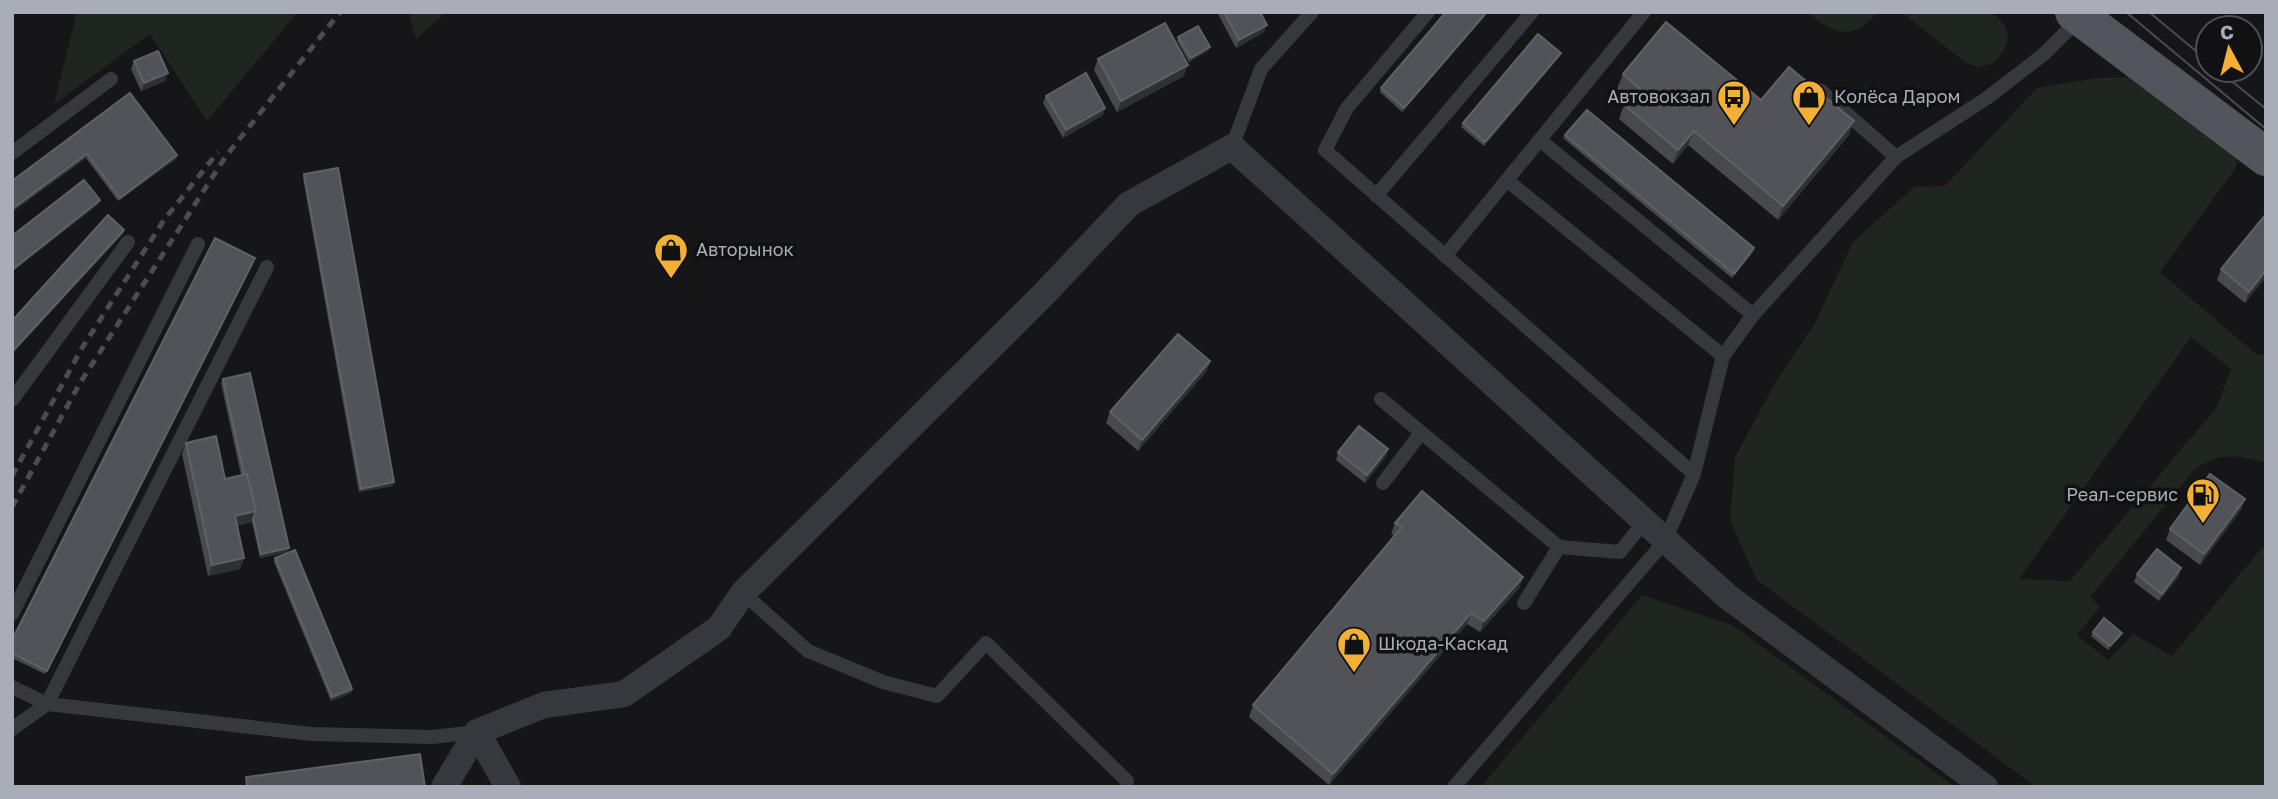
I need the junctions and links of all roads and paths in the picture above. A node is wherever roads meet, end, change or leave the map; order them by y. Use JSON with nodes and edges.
{"nodes":[{"id":1,"x":1312,"y":12,"type":"edge"},
{"id":2,"x":1428,"y":12,"type":"edge"},
{"id":3,"x":1532,"y":12,"type":"edge"},
{"id":4,"x":1644,"y":12,"type":"edge"},
{"id":5,"x":2078,"y":15,"type":"edge"},
{"id":6,"x":111,"y":79,"type":"dead end"},
{"id":7,"x":1820,"y":90,"type":"edge"},
{"id":8,"x":1541,"y":141,"type":"junction"},
{"id":9,"x":1232,"y":147,"type":"junction"},
{"id":10,"x":12,"y":153,"type":"edge"},
{"id":11,"x":1896,"y":157,"type":"junction"},
{"id":12,"x":2266,"y":157,"type":"edge"},
{"id":13,"x":1508,"y":181,"type":"junction"},
{"id":14,"x":1376,"y":196,"type":"junction"},
{"id":15,"x":128,"y":242,"type":"dead end"},
{"id":16,"x":198,"y":244,"type":"dead end"},
{"id":17,"x":1445,"y":256,"type":"junction"},
{"id":18,"x":267,"y":267,"type":"dead end"},
{"id":19,"x":1753,"y":315,"type":"junction"},
{"id":20,"x":1723,"y":356,"type":"junction"},
{"id":21,"x":1381,"y":399,"type":"dead end"},
{"id":22,"x":12,"y":400,"type":"edge"},
{"id":23,"x":1421,"y":432,"type":"junction"},
{"id":24,"x":1694,"y":474,"type":"junction"},
{"id":25,"x":1382,"y":483,"type":"dead end"},
{"id":26,"x":1644,"y":522,"type":"junction"},
{"id":27,"x":1665,"y":541,"type":"junction"},
{"id":28,"x":1559,"y":547,"type":"junction"},
{"id":29,"x":743,"y":593,"type":"junction"},
{"id":30,"x":1524,"y":603,"type":"dead end"},
{"id":31,"x":12,"y":614,"type":"edge"},
{"id":32,"x":12,"y":687,"type":"edge"},
{"id":33,"x":47,"y":704,"type":"junction"},
{"id":34,"x":12,"y":729,"type":"edge"},
{"id":35,"x":477,"y":732,"type":"junction"},
{"id":36,"x":1127,"y":780,"type":"dead end"},
{"id":37,"x":444,"y":787,"type":"edge"},
{"id":38,"x":508,"y":787,"type":"edge"},
{"id":39,"x":1454,"y":787,"type":"edge"},
{"id":40,"x":1985,"y":787,"type":"edge"}],
"edges":[{"from":1,"to":9,"type":"lane"},
{"from":2,"to":14,"type":"lane"},
{"from":3,"to":14,"type":"lane"},
{"from":4,"to":8,"type":"lane"},
{"from":5,"to":11,"type":"lane"},
{"from":5,"to":12,"type":"main road"},
{"from":6,"to":10,"type":"lane"},
{"from":7,"to":11,"type":"lane"},
{"from":8,"to":13,"type":"lane"},
{"from":8,"to":19,"type":"lane"},
{"from":9,"to":26,"type":"street"},
{"from":9,"to":29,"type":"street"},
{"from":11,"to":19,"type":"lane"},
{"from":13,"to":17,"type":"lane"},
{"from":13,"to":20,"type":"lane"},
{"from":14,"to":17,"type":"lane"},
{"from":15,"to":22,"type":"lane"},
{"from":16,"to":31,"type":"lane"},
{"from":17,"to":24,"type":"lane"},
{"from":18,"to":33,"type":"lane"},
{"from":19,"to":20,"type":"lane"},
{"from":20,"to":24,"type":"lane"},
{"from":21,"to":23,"type":"lane"},
{"from":23,"to":25,"type":"lane"},
{"from":23,"to":28,"type":"lane"},
{"from":24,"to":27,"type":"lane"},
{"from":26,"to":27,"type":"street"},
{"from":26,"to":28,"type":"lane"},
{"from":27,"to":39,"type":"lane"},
{"from":27,"to":40,"type":"street"},
{"from":28,"to":30,"type":"lane"},
{"from":29,"to":35,"type":"street"},
{"from":29,"to":36,"type":"lane"},
{"from":32,"to":33,"type":"lane"},
{"from":33,"to":34,"type":"lane"},
{"from":33,"to":35,"type":"lane"},
{"from":35,"to":37,"type":"street"},
{"from":35,"to":38,"type":"street"}]}
